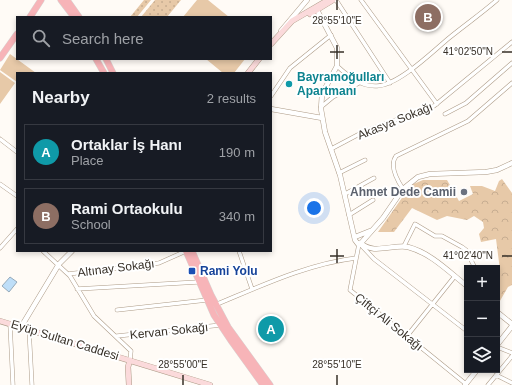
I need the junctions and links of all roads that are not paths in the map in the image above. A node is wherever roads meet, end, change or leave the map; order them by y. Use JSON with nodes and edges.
{"nodes":[{"id":1,"x":61,"y":0,"type":"edge"},
{"id":2,"x":67,"y":0,"type":"edge"},
{"id":3,"x":307,"y":0,"type":"edge"},
{"id":4,"x":328,"y":0,"type":"edge"},
{"id":5,"x":333,"y":0,"type":"edge"},
{"id":6,"x":336,"y":0,"type":"edge"},
{"id":7,"x":361,"y":0,"type":"edge"},
{"id":8,"x":497,"y":0,"type":"edge"},
{"id":9,"x":41,"y":2,"type":"edge"},
{"id":10,"x":316,"y":8,"type":"junction"},
{"id":11,"x":31,"y":16,"type":"edge"},
{"id":12,"x":73,"y":16,"type":"edge"},
{"id":13,"x":78,"y":16,"type":"edge"},
{"id":14,"x":279,"y":34,"type":"junction"},
{"id":15,"x":16,"y":35,"type":"edge"},
{"id":16,"x":331,"y":35,"type":"junction"},
{"id":17,"x":512,"y":42,"type":"edge"},
{"id":18,"x":272,"y":43,"type":"edge"},
{"id":19,"x":0,"y":58,"type":"edge"},
{"id":20,"x":97,"y":60,"type":"edge"},
{"id":21,"x":106,"y":60,"type":"edge"},
{"id":22,"x":258,"y":60,"type":"edge"},
{"id":23,"x":512,"y":63,"type":"edge"},
{"id":24,"x":336,"y":66,"type":"junction"},
{"id":25,"x":411,"y":68,"type":"junction"},
{"id":26,"x":103,"y":72,"type":"edge"},
{"id":27,"x":112,"y":72,"type":"edge"},
{"id":28,"x":249,"y":72,"type":"edge"},
{"id":29,"x":359,"y":82,"type":"junction"},
{"id":30,"x":390,"y":83,"type":"junction"},
{"id":31,"x":511,"y":85,"type":"edge"},
{"id":32,"x":272,"y":95,"type":"edge"},
{"id":33,"x":437,"y":104,"type":"junction"},
{"id":34,"x":320,"y":108,"type":"junction"},
{"id":35,"x":272,"y":109,"type":"edge"},
{"id":36,"x":444,"y":114,"type":"dead end"},
{"id":37,"x":322,"y":118,"type":"junction"},
{"id":38,"x":0,"y":139,"type":"edge"},
{"id":39,"x":331,"y":149,"type":"junction"},
{"id":40,"x":16,"y":151,"type":"edge"},
{"id":41,"x":365,"y":160,"type":"dead end"},
{"id":42,"x":512,"y":164,"type":"edge"},
{"id":43,"x":339,"y":173,"type":"junction"},
{"id":44,"x":374,"y":178,"type":"dead end"},
{"id":45,"x":0,"y":184,"type":"edge"},
{"id":46,"x":403,"y":189,"type":"junction"},
{"id":47,"x":344,"y":194,"type":"junction"},
{"id":48,"x":16,"y":195,"type":"edge"},
{"id":49,"x":373,"y":200,"type":"dead end"},
{"id":50,"x":349,"y":215,"type":"junction"},
{"id":51,"x":16,"y":230,"type":"edge"},
{"id":52,"x":371,"y":230,"type":"junction"},
{"id":53,"x":358,"y":236,"type":"junction"},
{"id":54,"x":361,"y":243,"type":"junction"},
{"id":55,"x":404,"y":246,"type":"junction"},
{"id":56,"x":0,"y":248,"type":"edge"},
{"id":57,"x":44,"y":252,"type":"edge"},
{"id":58,"x":71,"y":252,"type":"edge"},
{"id":59,"x":184,"y":252,"type":"edge"},
{"id":60,"x":186,"y":252,"type":"edge"},
{"id":61,"x":192,"y":252,"type":"edge"},
{"id":62,"x":239,"y":252,"type":"edge"},
{"id":63,"x":356,"y":258,"type":"junction"},
{"id":64,"x":59,"y":264,"type":"junction"},
{"id":65,"x":474,"y":265,"type":"edge"},
{"id":66,"x":68,"y":274,"type":"junction"},
{"id":67,"x":455,"y":276,"type":"junction"},
{"id":68,"x":198,"y":282,"type":"junction"},
{"id":69,"x":464,"y":284,"type":"edge"},
{"id":70,"x":77,"y":289,"type":"junction"},
{"id":71,"x":252,"y":289,"type":"junction"},
{"id":72,"x":207,"y":300,"type":"junction"},
{"id":73,"x":433,"y":304,"type":"junction"},
{"id":74,"x":216,"y":305,"type":"junction"},
{"id":75,"x":117,"y":310,"type":"dead end"},
{"id":76,"x":500,"y":315,"type":"edge"},
{"id":77,"x":0,"y":321,"type":"edge"},
{"id":78,"x":10,"y":324,"type":"junction"},
{"id":79,"x":221,"y":325,"type":"junction"},
{"id":80,"x":512,"y":325,"type":"edge"},
{"id":81,"x":21,"y":327,"type":"junction"},
{"id":82,"x":29,"y":329,"type":"junction"},
{"id":83,"x":464,"y":330,"type":"edge"},
{"id":84,"x":117,"y":336,"type":"junction"},
{"id":85,"x":407,"y":336,"type":"junction"},
{"id":86,"x":500,"y":342,"type":"edge"},
{"id":87,"x":500,"y":347,"type":"edge"},
{"id":88,"x":512,"y":353,"type":"edge"},
{"id":89,"x":512,"y":356,"type":"edge"},
{"id":90,"x":130,"y":360,"type":"junction"},
{"id":91,"x":474,"y":373,"type":"edge"},
{"id":92,"x":496,"y":375,"type":"junction"},
{"id":93,"x":512,"y":383,"type":"edge"},
{"id":94,"x":465,"y":384,"type":"edge"},
{"id":95,"x":13,"y":385,"type":"edge"},
{"id":96,"x":32,"y":385,"type":"edge"},
{"id":97,"x":129,"y":385,"type":"edge"},
{"id":98,"x":210,"y":385,"type":"edge"},
{"id":99,"x":263,"y":385,"type":"edge"},
{"id":100,"x":270,"y":385,"type":"edge"},
{"id":101,"x":488,"y":385,"type":"edge"}],
"edges":[{"from":1,"to":12,"type":"main road"},
{"from":2,"to":13,"type":"main road"},
{"from":3,"to":14,"type":"street"},
{"from":4,"to":10,"type":"main road"},
{"from":5,"to":10,"type":"main road"},
{"from":6,"to":30,"type":"street"},
{"from":7,"to":25,"type":"street"},
{"from":8,"to":25,"type":"street"},
{"from":9,"to":11,"type":"main road"},
{"from":10,"to":14,"type":"main road"},
{"from":10,"to":16,"type":"street"},
{"from":14,"to":18,"type":"main road"},
{"from":15,"to":19,"type":"main road"},
{"from":16,"to":24,"type":"street"},
{"from":16,"to":32,"type":"street"},
{"from":17,"to":33,"type":"street","name":"Akasya Sokağı"},
{"from":20,"to":26,"type":"main road"},
{"from":21,"to":27,"type":"main road"},
{"from":22,"to":28,"type":"main road"},
{"from":23,"to":36,"type":"street"},
{"from":24,"to":29,"type":"street"},
{"from":24,"to":34,"type":"street"},
{"from":25,"to":30,"type":"street"},
{"from":25,"to":33,"type":"street"},
{"from":29,"to":30,"type":"street"},
{"from":29,"to":34,"type":"street"},
{"from":31,"to":46,"type":"street"},
{"from":33,"to":39,"type":"street","name":"Akasya Sokağı"},
{"from":34,"to":37,"type":"street"},
{"from":35,"to":37,"type":"street"},
{"from":37,"to":39,"type":"street"},
{"from":38,"to":40,"type":"street"},
{"from":39,"to":43,"type":"street"},
{"from":41,"to":43,"type":"street"},
{"from":42,"to":46,"type":"street"},
{"from":43,"to":47,"type":"street"},
{"from":44,"to":47,"type":"street"},
{"from":45,"to":48,"type":"street"},
{"from":46,"to":52,"type":"street"},
{"from":47,"to":50,"type":"street"},
{"from":49,"to":50,"type":"street"},
{"from":50,"to":53,"type":"street"},
{"from":51,"to":56,"type":"street"},
{"from":52,"to":53,"type":"street"},
{"from":52,"to":54,"type":"street"},
{"from":53,"to":54,"type":"street"},
{"from":53,"to":54,"type":"street"},
{"from":54,"to":55,"type":"street"},
{"from":54,"to":63,"type":"street","name":"Çiftçi Ali Sokağı"},
{"from":54,"to":73,"type":"street"},
{"from":55,"to":65,"type":"street"},
{"from":55,"to":67,"type":"street"},
{"from":57,"to":64,"type":"street"},
{"from":58,"to":64,"type":"street"},
{"from":59,"to":66,"type":"street","name":"Altınay Sokağı"},
{"from":60,"to":68,"type":"main road"},
{"from":61,"to":74,"type":"main road"},
{"from":62,"to":71,"type":"street"},
{"from":63,"to":71,"type":"street"},
{"from":63,"to":85,"type":"street","name":"Çiftçi Ali Sokağı"},
{"from":64,"to":66,"type":"street"},
{"from":64,"to":81,"type":"street"},
{"from":66,"to":70,"type":"street"},
{"from":67,"to":69,"type":"street"},
{"from":67,"to":73,"type":"street"},
{"from":68,"to":70,"type":"street"},
{"from":68,"to":72,"type":"main road"},
{"from":70,"to":84,"type":"street"},
{"from":71,"to":74,"type":"street"},
{"from":72,"to":75,"type":"street"},
{"from":72,"to":79,"type":"main road"},
{"from":73,"to":83,"type":"street"},
{"from":73,"to":85,"type":"street"},
{"from":74,"to":100,"type":"main road"},
{"from":76,"to":80,"type":"street"},
{"from":77,"to":78,"type":"main road","name":"Eyüp Sultan Caddesi"},
{"from":78,"to":81,"type":"main road","name":"Eyüp Sultan Caddesi"},
{"from":78,"to":95,"type":"street"},
{"from":79,"to":84,"type":"street","name":"Kervan Sokağı"},
{"from":79,"to":99,"type":"main road"},
{"from":80,"to":86,"type":"street"},
{"from":81,"to":82,"type":"main road","name":"Eyüp Sultan Caddesi"},
{"from":82,"to":90,"type":"main road","name":"Eyüp Sultan Caddesi"},
{"from":82,"to":96,"type":"street"},
{"from":84,"to":90,"type":"street"},
{"from":85,"to":94,"type":"street","name":"Çiftçi Ali Sokağı"},
{"from":87,"to":88,"type":"street"},
{"from":89,"to":92,"type":"street"},
{"from":90,"to":97,"type":"main road"},
{"from":90,"to":98,"type":"main road","name":"Eyüp Sultan Caddesi"},
{"from":91,"to":94,"type":"street"},
{"from":92,"to":93,"type":"street"},
{"from":92,"to":101,"type":"street"}]}
